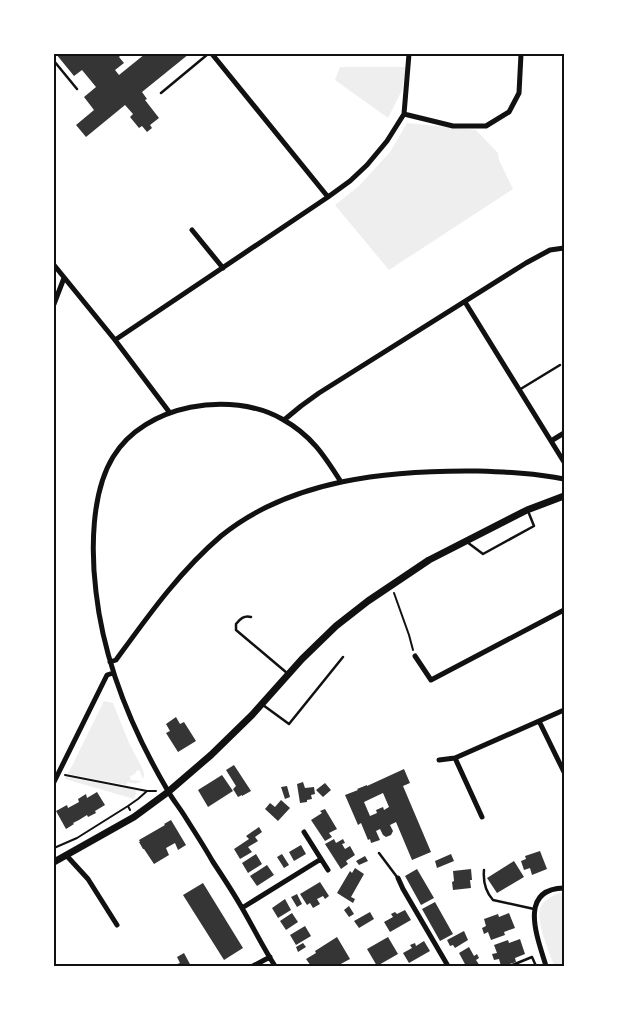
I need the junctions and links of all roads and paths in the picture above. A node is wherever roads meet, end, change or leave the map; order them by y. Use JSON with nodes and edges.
{"nodes":[{"id":1,"x":208,"y":54,"type":"edge"},
{"id":2,"x":212,"y":54,"type":"edge"},
{"id":3,"x":409,"y":54,"type":"edge"},
{"id":4,"x":521,"y":54,"type":"edge"},
{"id":5,"x":54,"y":61,"type":"edge"},
{"id":6,"x":76,"y":89,"type":"dead end"},
{"id":7,"x":161,"y":93,"type":"dead end"},
{"id":8,"x":404,"y":114,"type":"junction"},
{"id":9,"x":328,"y":197,"type":"junction"},
{"id":10,"x":192,"y":230,"type":"dead end"},
{"id":11,"x":564,"y":248,"type":"edge"},
{"id":12,"x":54,"y":265,"type":"edge"},
{"id":13,"x":223,"y":268,"type":"junction"},
{"id":14,"x":64,"y":278,"type":"junction"},
{"id":15,"x":465,"y":302,"type":"junction"},
{"id":16,"x":54,"y":304,"type":"edge"},
{"id":17,"x":115,"y":340,"type":"junction"},
{"id":18,"x":560,"y":365,"type":"dead end"},
{"id":19,"x":520,"y":390,"type":"junction"},
{"id":20,"x":170,"y":412,"type":"junction"},
{"id":21,"x":284,"y":420,"type":"junction"},
{"id":22,"x":564,"y":433,"type":"edge"},
{"id":23,"x":551,"y":441,"type":"junction"},
{"id":24,"x":564,"y":462,"type":"edge"},
{"id":25,"x":564,"y":479,"type":"edge"},
{"id":26,"x":341,"y":482,"type":"junction"},
{"id":27,"x":564,"y":496,"type":"edge"},
{"id":28,"x":527,"y":510,"type":"junction"},
{"id":29,"x":466,"y":542,"type":"junction"},
{"id":30,"x":391,"y":586,"type":"junction"},
{"id":31,"x":564,"y":610,"type":"edge"},
{"id":32,"x":251,"y":617,"type":"dead end"},
{"id":33,"x":415,"y":656,"type":"joint"},
{"id":34,"x":343,"y":657,"type":"dead end"},
{"id":35,"x":110,"y":662,"type":"junction"},
{"id":36,"x":113,"y":672,"type":"junction"},
{"id":37,"x":288,"y":674,"type":"junction"},
{"id":38,"x":262,"y":704,"type":"junction"},
{"id":39,"x":564,"y":710,"type":"edge"},
{"id":40,"x":539,"y":721,"type":"junction"},
{"id":41,"x":455,"y":758,"type":"junction"},
{"id":42,"x":439,"y":760,"type":"dead end"},
{"id":43,"x":564,"y":772,"type":"edge"},
{"id":44,"x":58,"y":774,"type":"junction"},
{"id":45,"x":54,"y":782,"type":"edge"},
{"id":46,"x":147,"y":790,"type":"junction"},
{"id":47,"x":168,"y":792,"type":"junction"},
{"id":48,"x":128,"y":806,"type":"junction"},
{"id":49,"x":134,"y":817,"type":"junction"},
{"id":50,"x":482,"y":817,"type":"dead end"},
{"id":51,"x":304,"y":832,"type":"dead end"},
{"id":52,"x":54,"y":848,"type":"edge"},
{"id":53,"x":379,"y":853,"type":"dead end"},
{"id":54,"x":66,"y":855,"type":"junction"},
{"id":55,"x":321,"y":859,"type":"junction"},
{"id":56,"x":54,"y":862,"type":"edge"},
{"id":57,"x":328,"y":870,"type":"dead end"},
{"id":58,"x":484,"y":870,"type":"dead end"},
{"id":59,"x":398,"y":878,"type":"joint"},
{"id":60,"x":564,"y":888,"type":"edge"},
{"id":61,"x":242,"y":908,"type":"junction"},
{"id":62,"x":534,"y":909,"type":"junction"},
{"id":63,"x":116,"y":925,"type":"dead end"},
{"id":64,"x":270,"y":958,"type":"junction"},
{"id":65,"x":253,"y":966,"type":"edge"},
{"id":66,"x":275,"y":966,"type":"edge"},
{"id":67,"x":448,"y":966,"type":"edge"},
{"id":68,"x":510,"y":966,"type":"edge"},
{"id":69,"x":536,"y":966,"type":"edge"},
{"id":70,"x":546,"y":966,"type":"edge"}],
"edges":[{"from":1,"to":7,"type":"lane"},
{"from":2,"to":9,"type":"street"},
{"from":3,"to":8,"type":"street"},
{"from":4,"to":8,"type":"street"},
{"from":5,"to":6,"type":"lane"},
{"from":8,"to":9,"type":"street"},
{"from":9,"to":13,"type":"street"},
{"from":10,"to":13,"type":"street"},
{"from":11,"to":15,"type":"street"},
{"from":12,"to":14,"type":"street"},
{"from":13,"to":17,"type":"street"},
{"from":14,"to":16,"type":"street"},
{"from":14,"to":17,"type":"street"},
{"from":15,"to":19,"type":"street"},
{"from":15,"to":21,"type":"street"},
{"from":17,"to":20,"type":"street"},
{"from":18,"to":19,"type":"lane"},
{"from":19,"to":23,"type":"street"},
{"from":20,"to":21,"type":"street"},
{"from":20,"to":35,"type":"street"},
{"from":21,"to":26,"type":"street"},
{"from":22,"to":23,"type":"street"},
{"from":23,"to":24,"type":"street"},
{"from":25,"to":26,"type":"street"},
{"from":26,"to":35,"type":"street"},
{"from":27,"to":28,"type":"main road"},
{"from":28,"to":29,"type":"main road"},
{"from":28,"to":29,"type":"lane"},
{"from":29,"to":30,"type":"main road"},
{"from":30,"to":33,"type":"path"},
{"from":30,"to":37,"type":"main road"},
{"from":31,"to":33,"type":"street"},
{"from":32,"to":37,"type":"lane"},
{"from":34,"to":38,"type":"lane"},
{"from":35,"to":36,"type":"street"},
{"from":36,"to":44,"type":"street"},
{"from":36,"to":47,"type":"street"},
{"from":37,"to":38,"type":"main road"},
{"from":38,"to":47,"type":"main road"},
{"from":39,"to":40,"type":"street"},
{"from":40,"to":41,"type":"street"},
{"from":40,"to":43,"type":"street"},
{"from":41,"to":42,"type":"street"},
{"from":41,"to":50,"type":"street"},
{"from":44,"to":45,"type":"street"},
{"from":44,"to":46,"type":"path"},
{"from":46,"to":47,"type":"path"},
{"from":46,"to":48,"type":"path"},
{"from":47,"to":49,"type":"main road"},
{"from":47,"to":61,"type":"street"},
{"from":48,"to":49,"type":"path"},
{"from":48,"to":52,"type":"path"},
{"from":49,"to":54,"type":"main road"},
{"from":51,"to":55,"type":"street"},
{"from":53,"to":59,"type":"lane"},
{"from":54,"to":56,"type":"main road"},
{"from":54,"to":63,"type":"street"},
{"from":55,"to":57,"type":"street"},
{"from":55,"to":61,"type":"street"},
{"from":58,"to":62,"type":"lane"},
{"from":59,"to":67,"type":"street"},
{"from":60,"to":62,"type":"street"},
{"from":61,"to":64,"type":"street"},
{"from":62,"to":70,"type":"street"},
{"from":64,"to":65,"type":"street"},
{"from":64,"to":66,"type":"street"},
{"from":68,"to":69,"type":"lane"}]}
